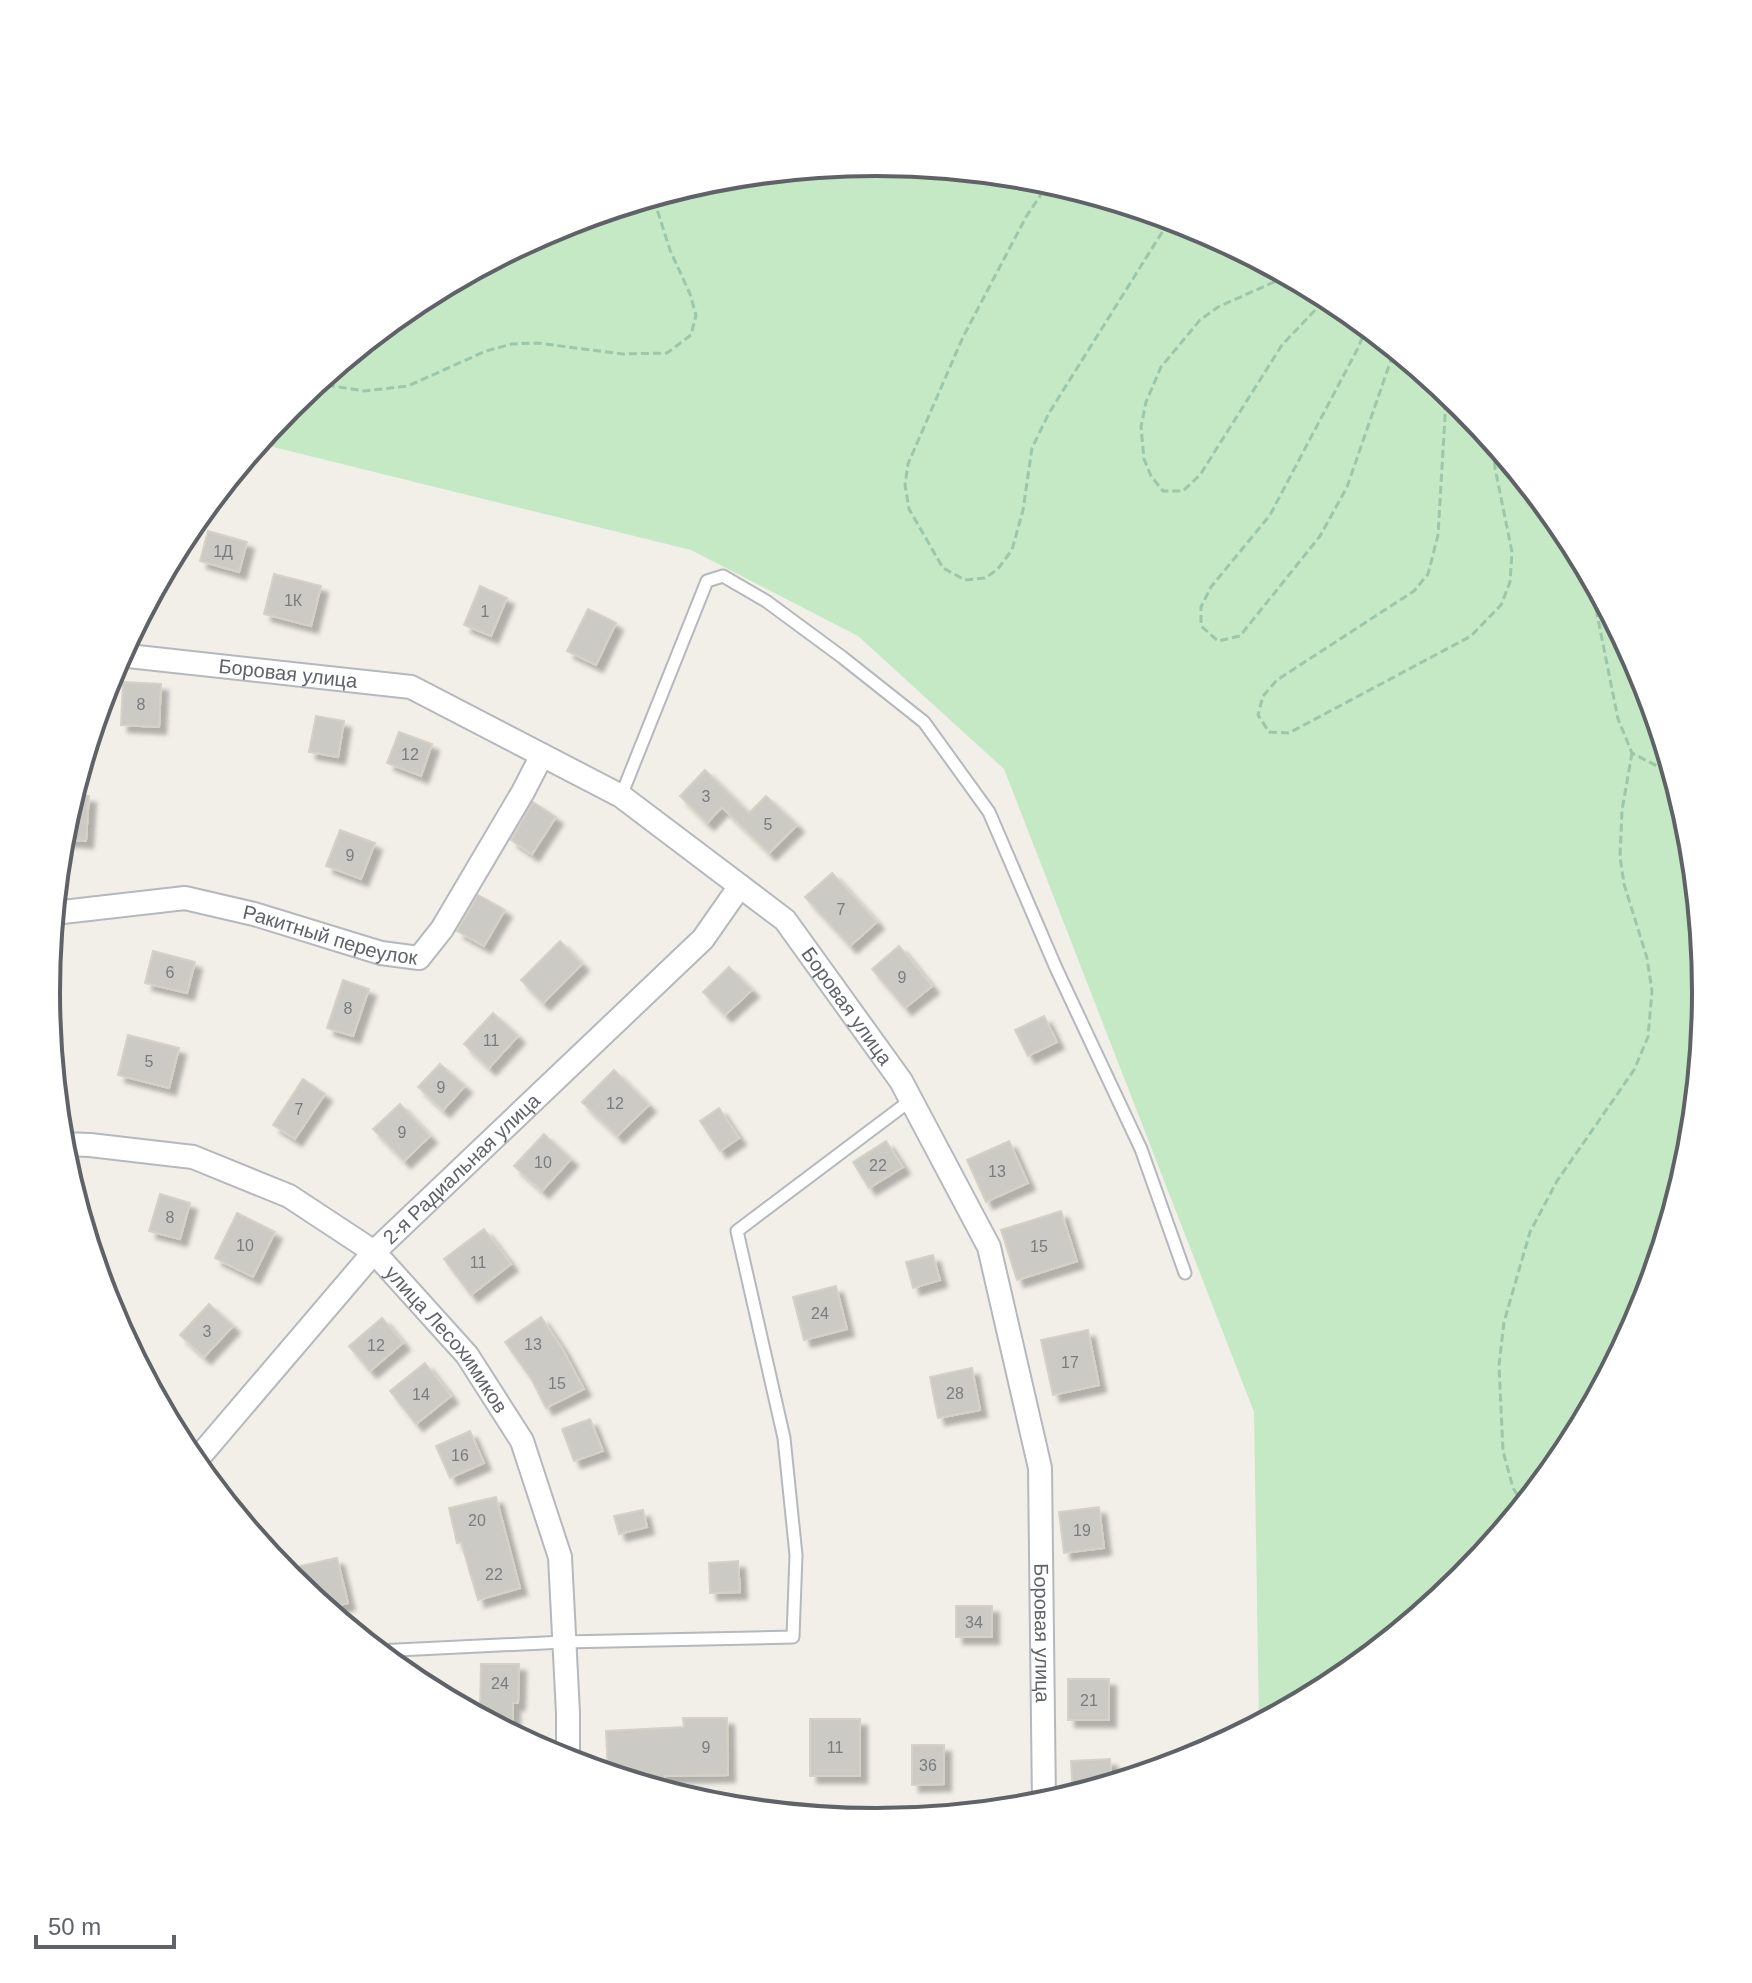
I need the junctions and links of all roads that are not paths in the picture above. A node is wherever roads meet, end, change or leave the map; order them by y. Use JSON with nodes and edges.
{"nodes":[{"id":1,"x":132,"y":656,"type":"edge"},
{"id":2,"x":542,"y":755,"type":"junction"},
{"id":3,"x":621,"y":796,"type":"junction"},
{"id":4,"x":740,"y":886,"type":"junction"},
{"id":5,"x":64,"y":912,"type":"edge"},
{"id":6,"x":911,"y":1100,"type":"junction"},
{"id":7,"x":75,"y":1144,"type":"edge"},
{"id":8,"x":374,"y":1252,"type":"junction"},
{"id":9,"x":1185,"y":1273,"type":"dead end"},
{"id":10,"x":203,"y":1452,"type":"edge"},
{"id":11,"x":564,"y":1642,"type":"junction"},
{"id":12,"x":395,"y":1650,"type":"edge"},
{"id":13,"x":568,"y":1746,"type":"edge"},
{"id":14,"x":1044,"y":1790,"type":"edge"}],
"edges":[{"from":1,"to":2,"type":"street","name":"Боровая улица"},
{"from":2,"to":3,"type":"street","name":"Боровая улица"},
{"from":2,"to":5,"type":"street","name":"Ракитный переулок"},
{"from":3,"to":4,"type":"street","name":"Боровая улица"},
{"from":3,"to":9,"type":"lane"},
{"from":4,"to":6,"type":"street","name":"Боровая улица"},
{"from":4,"to":8,"type":"street","name":"2-я Радиальная улица"},
{"from":6,"to":11,"type":"lane"},
{"from":6,"to":14,"type":"street","name":"Боровая улица"},
{"from":7,"to":8,"type":"street","name":"улица Лесохимиков"},
{"from":8,"to":10,"type":"street","name":"2-я Радиальная улица"},
{"from":8,"to":11,"type":"street","name":"улица Лесохимиков"},
{"from":11,"to":12,"type":"lane"},
{"from":11,"to":13,"type":"street","name":"улица Лесохимиков"}]}
